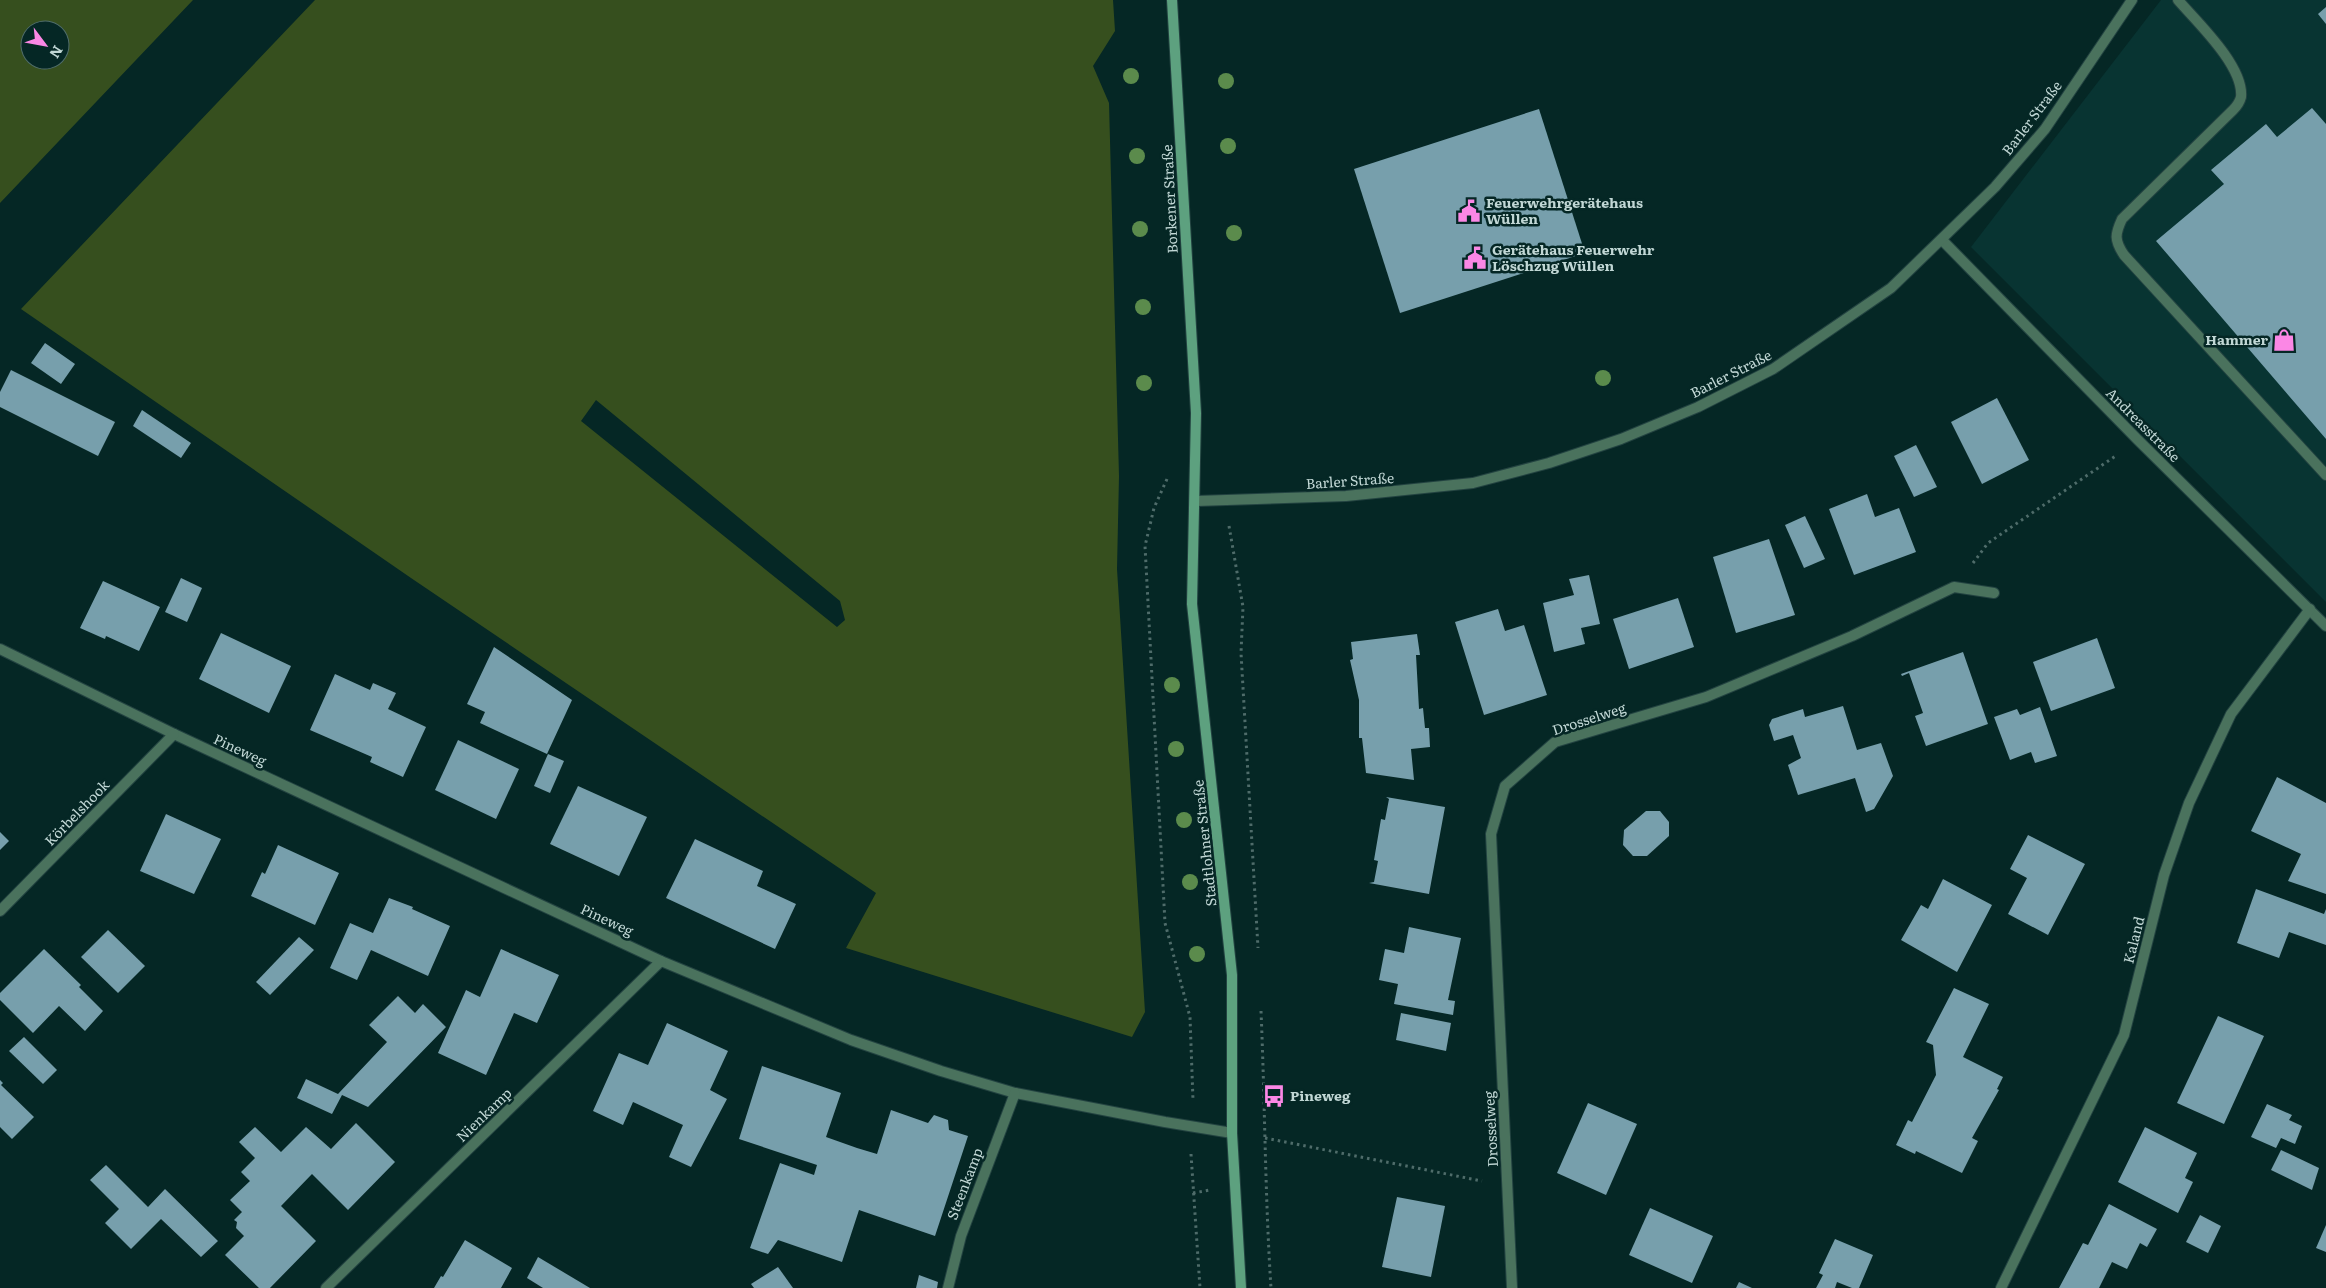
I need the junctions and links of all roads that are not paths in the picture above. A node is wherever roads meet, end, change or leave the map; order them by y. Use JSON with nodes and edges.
{"nodes":[{"id":1,"x":1172,"y":0,"type":"edge"},
{"id":2,"x":2132,"y":0,"type":"edge"},
{"id":3,"x":2178,"y":0,"type":"edge"},
{"id":4,"x":1943,"y":241,"type":"junction"},
{"id":5,"x":1195,"y":397,"type":"joint"},
{"id":6,"x":2326,"y":475,"type":"edge"},
{"id":7,"x":1196,"y":501,"type":"junction"},
{"id":8,"x":1994,"y":592,"type":"dead end"},
{"id":9,"x":2310,"y":610,"type":"junction"},
{"id":10,"x":2326,"y":626,"type":"edge"},
{"id":11,"x":0,"y":649,"type":"edge"},
{"id":12,"x":174,"y":734,"type":"junction"},
{"id":13,"x":0,"y":911,"type":"edge"},
{"id":14,"x":662,"y":961,"type":"junction"},
{"id":15,"x":1015,"y":1093,"type":"junction"},
{"id":16,"x":1232,"y":1133,"type":"junction"},
{"id":17,"x":326,"y":1288,"type":"edge"},
{"id":18,"x":948,"y":1288,"type":"edge"},
{"id":19,"x":1241,"y":1288,"type":"edge"},
{"id":20,"x":1512,"y":1288,"type":"edge"},
{"id":21,"x":2001,"y":1288,"type":"edge"}],
"edges":[{"from":1,"to":5,"type":"main road","name":"Borkener Straße"},
{"from":2,"to":4,"type":"street","name":"Barler Straße"},
{"from":3,"to":6,"type":"street"},
{"from":4,"to":7,"type":"street","name":"Barler Straße"},
{"from":4,"to":9,"type":"street","name":"Andreasstraße"},
{"from":5,"to":7,"type":"main road","name":"Stadtlohner Straße"},
{"from":7,"to":16,"type":"main road","name":"Stadtlohner Straße"},
{"from":8,"to":20,"type":"street","name":"Drosselweg"},
{"from":9,"to":10,"type":"street","name":"Andreasstraße"},
{"from":9,"to":21,"type":"street","name":"Kaland"},
{"from":11,"to":12,"type":"street","name":"Pineweg"},
{"from":12,"to":13,"type":"street","name":"Körbelshook"},
{"from":12,"to":14,"type":"street","name":"Pineweg"},
{"from":14,"to":15,"type":"street","name":"Pineweg"},
{"from":14,"to":17,"type":"street","name":"Nienkamp"},
{"from":15,"to":16,"type":"street","name":"Pineweg"},
{"from":15,"to":18,"type":"street","name":"Steenkamp"},
{"from":16,"to":19,"type":"main road","name":"Stadtlohner Straße"}]}
